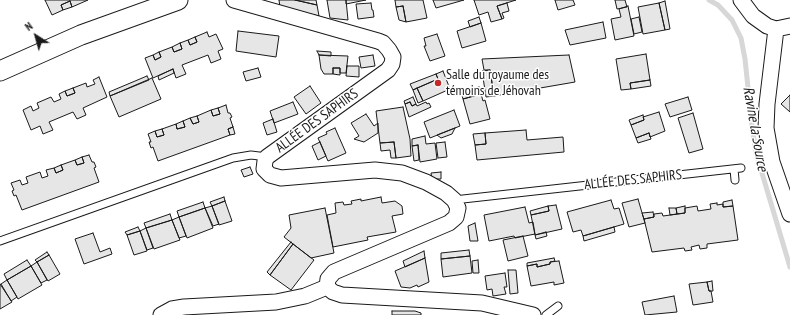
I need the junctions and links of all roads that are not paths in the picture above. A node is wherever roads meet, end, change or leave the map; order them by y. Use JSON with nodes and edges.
{"nodes":[{"id":1,"x":178,"y":0,"type":"edge"},
{"id":2,"x":234,"y":0,"type":"edge"},
{"id":3,"x":741,"y":0,"type":"edge"},
{"id":4,"x":783,"y":27,"type":"edge"},
{"id":5,"x":0,"y":71,"type":"edge"},
{"id":6,"x":267,"y":157,"type":"junction"},
{"id":7,"x":735,"y":180,"type":"dead end"},
{"id":8,"x":454,"y":200,"type":"junction"},
{"id":9,"x":790,"y":214,"type":"edge"},
{"id":10,"x":0,"y":241,"type":"edge"},
{"id":11,"x":327,"y":287,"type":"junction"},
{"id":12,"x":558,"y":306,"type":"dead end"},
{"id":13,"x":161,"y":315,"type":"edge"},
{"id":14,"x":533,"y":315,"type":"edge"},
{"id":15,"x":546,"y":315,"type":"edge"}],
"edges":[{"from":1,"to":5,"type":"street"},
{"from":2,"to":6,"type":"street","name":"ALLÉE DES SAPHIRS"},
{"from":3,"to":4,"type":"street"},
{"from":4,"to":9,"type":"street"},
{"from":6,"to":8,"type":"street","name":"ALLÉE DES SAPHIRS"},
{"from":6,"to":10,"type":"lane"},
{"from":7,"to":8,"type":"lane","name":"ALLÉE DES SAPHIRS"},
{"from":8,"to":11,"type":"street"},
{"from":11,"to":13,"type":"street"},
{"from":11,"to":14,"type":"street"},
{"from":12,"to":15,"type":"lane"}]}
